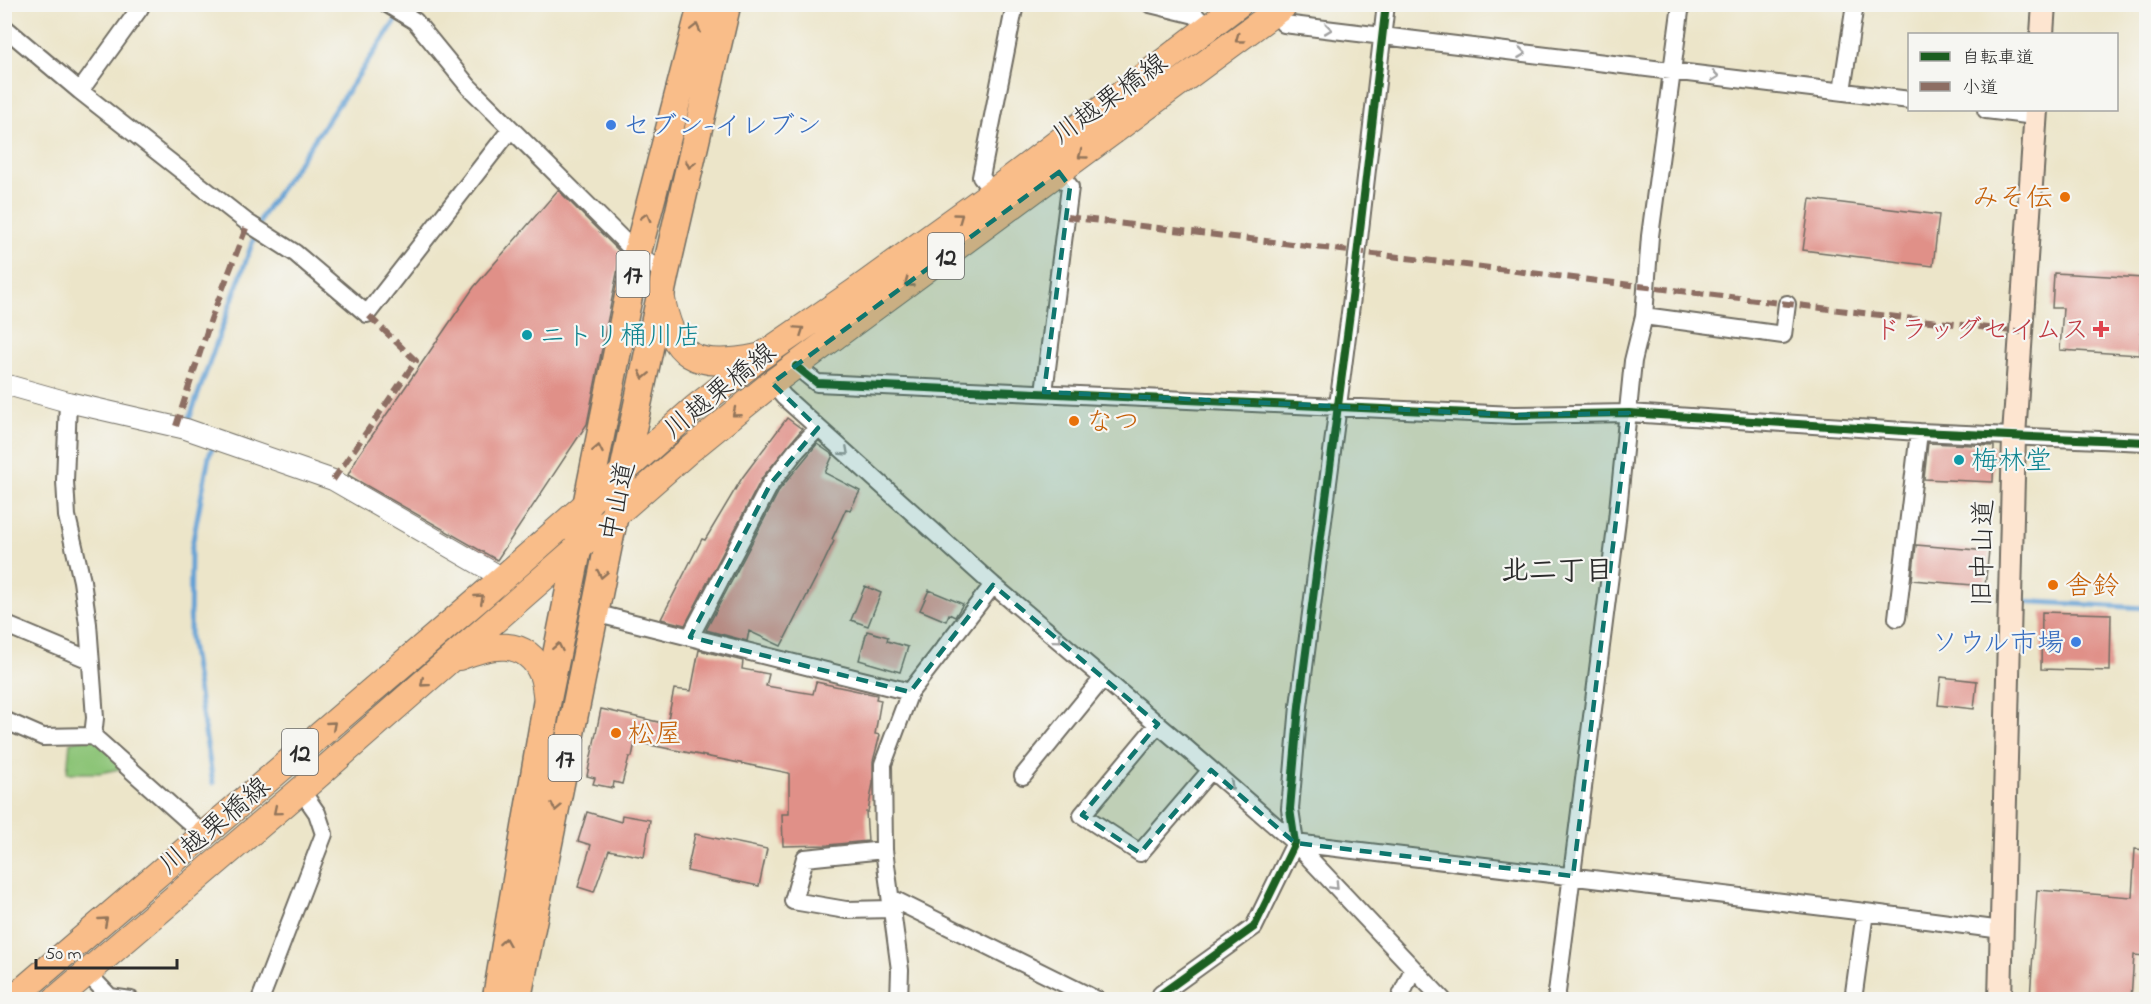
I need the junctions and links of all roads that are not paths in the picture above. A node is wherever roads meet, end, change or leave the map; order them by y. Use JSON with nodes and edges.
{"nodes":[{"id":1,"x":135,"y":4,"type":"edge"},
{"id":2,"x":387,"y":4,"type":"edge"},
{"id":3,"x":702,"y":4,"type":"edge"},
{"id":4,"x":727,"y":4,"type":"edge"},
{"id":5,"x":1015,"y":4,"type":"edge"},
{"id":6,"x":1150,"y":4,"type":"edge"},
{"id":7,"x":1239,"y":4,"type":"edge"},
{"id":8,"x":1386,"y":4,"type":"edge"},
{"id":9,"x":1681,"y":4,"type":"edge"},
{"id":10,"x":1855,"y":4,"type":"edge"},
{"id":11,"x":2044,"y":4,"type":"edge"},
{"id":12,"x":1281,"y":9,"type":"edge"},
{"id":13,"x":416,"y":13,"type":"edge"},
{"id":14,"x":4,"y":27,"type":"edge"},
{"id":15,"x":1207,"y":28,"type":"junction"},
{"id":16,"x":2042,"y":33,"type":"edge"},
{"id":17,"x":1381,"y":36,"type":"junction"},
{"id":18,"x":1674,"y":71,"type":"junction"},
{"id":19,"x":80,"y":91,"type":"junction"},
{"id":20,"x":1842,"y":91,"type":"junction"},
{"id":21,"x":1908,"y":100,"type":"edge"},
{"id":22,"x":2002,"y":111,"type":"edge"},
{"id":23,"x":2035,"y":113,"type":"edge"},
{"id":24,"x":511,"y":129,"type":"junction"},
{"id":25,"x":1059,"y":172,"type":"junction"},
{"id":26,"x":993,"y":192,"type":"junction"},
{"id":27,"x":636,"y":254,"type":"junction"},
{"id":28,"x":663,"y":284,"type":"junction"},
{"id":29,"x":1787,"y":304,"type":"dead end"},
{"id":30,"x":1644,"y":316,"type":"junction"},
{"id":31,"x":760,"y":357,"type":"junction"},
{"id":32,"x":796,"y":366,"type":"junction"},
{"id":33,"x":772,"y":383,"type":"junction"},
{"id":34,"x":4,"y":384,"type":"edge"},
{"id":35,"x":1044,"y":392,"type":"junction"},
{"id":36,"x":68,"y":402,"type":"junction"},
{"id":37,"x":1337,"y":405,"type":"junction"},
{"id":38,"x":1629,"y":413,"type":"junction"},
{"id":39,"x":818,"y":428,"type":"junction"},
{"id":40,"x":1919,"y":432,"type":"junction"},
{"id":41,"x":2014,"y":436,"type":"junction"},
{"id":42,"x":2146,"y":442,"type":"edge"},
{"id":43,"x":623,"y":471,"type":"junction"},
{"id":44,"x":588,"y":503,"type":"junction"},
{"id":45,"x":614,"y":517,"type":"junction"},
{"id":46,"x":578,"y":548,"type":"junction"},
{"id":47,"x":503,"y":578,"type":"junction"},
{"id":48,"x":993,"y":585,"type":"junction"},
{"id":49,"x":594,"y":613,"type":"junction"},
{"id":50,"x":1897,"y":618,"type":"dead end"},
{"id":51,"x":4,"y":624,"type":"edge"},
{"id":52,"x":690,"y":637,"type":"junction"},
{"id":53,"x":90,"y":660,"type":"junction"},
{"id":54,"x":451,"y":660,"type":"junction"},
{"id":55,"x":1103,"y":678,"type":"junction"},
{"id":56,"x":910,"y":692,"type":"junction"},
{"id":57,"x":547,"y":702,"type":"junction"},
{"id":58,"x":4,"y":720,"type":"edge"},
{"id":59,"x":1158,"y":724,"type":"junction"},
{"id":60,"x":93,"y":736,"type":"junction"},
{"id":61,"x":1211,"y":770,"type":"junction"},
{"id":62,"x":1023,"y":776,"type":"dead end"},
{"id":63,"x":302,"y":790,"type":"junction"},
{"id":64,"x":204,"y":834,"type":"junction"},
{"id":65,"x":1294,"y":843,"type":"junction"},
{"id":66,"x":884,"y":850,"type":"junction"},
{"id":67,"x":1573,"y":876,"type":"junction"},
{"id":68,"x":891,"y":903,"type":"junction"},
{"id":69,"x":1865,"y":912,"type":"junction"},
{"id":70,"x":2002,"y":930,"type":"junction"},
{"id":71,"x":1413,"y":969,"type":"junction"},
{"id":72,"x":87,"y":973,"type":"junction"},
{"id":73,"x":11,"y":999,"type":"edge"},
{"id":74,"x":54,"y":999,"type":"edge"},
{"id":75,"x":131,"y":999,"type":"edge"},
{"id":76,"x":260,"y":999,"type":"edge"},
{"id":77,"x":496,"y":999,"type":"edge"},
{"id":78,"x":517,"y":999,"type":"edge"},
{"id":79,"x":899,"y":999,"type":"edge"},
{"id":80,"x":1097,"y":999,"type":"edge"},
{"id":81,"x":1160,"y":999,"type":"edge"},
{"id":82,"x":1399,"y":999,"type":"edge"},
{"id":83,"x":1443,"y":999,"type":"edge"},
{"id":84,"x":1556,"y":999,"type":"edge"},
{"id":85,"x":1853,"y":999,"type":"edge"},
{"id":86,"x":2000,"y":999,"type":"edge"}],
"edges":[{"from":1,"to":19,"type":"street"},
{"from":2,"to":13,"type":"street"},
{"from":27,"to":3,"type":"highway","name":"中山道","number":"17","one_way":true},
{"from":4,"to":28,"type":"highway","name":"中山道","number":"17","one_way":true},
{"from":5,"to":26,"type":"street"},
{"from":6,"to":15,"type":"street"},
{"from":7,"to":15,"type":"main road","name":"川越栗橋線","number":"12"},
{"from":8,"to":17,"type":"street"},
{"from":9,"to":18,"type":"street"},
{"from":10,"to":20,"type":"street"},
{"from":11,"to":16,"type":"main road"},
{"from":12,"to":17,"type":"street","one_way":true},
{"from":12,"to":25,"type":"main road","name":"川越栗橋線","number":"12","one_way":true},
{"from":13,"to":24,"type":"street"},
{"from":14,"to":19,"type":"street"},
{"from":15,"to":26,"type":"main road","name":"川越栗橋線","number":"12"},
{"from":17,"to":18,"type":"street","one_way":true},
{"from":17,"to":37,"type":"street"},
{"from":18,"to":20,"type":"street","one_way":true},
{"from":18,"to":30,"type":"street"},
{"from":19,"to":24,"type":"street"},
{"from":20,"to":21,"type":"street"},
{"from":22,"to":23,"type":"street"},
{"from":23,"to":41,"type":"main road","name":"旧中山道"},
{"from":24,"to":27,"type":"street"},
{"from":25,"to":32,"type":"main road","name":"川越栗橋線","number":"12","one_way":true},
{"from":25,"to":35,"type":"street"},
{"from":31,"to":26,"type":"main road","name":"川越栗橋線","number":"12","one_way":true},
{"from":27,"to":28,"type":"street"},
{"from":44,"to":27,"type":"highway","name":"中山道","number":"17","one_way":true},
{"from":28,"to":31,"type":"main road"},
{"from":28,"to":43,"type":"highway","name":"中山道","number":"17","one_way":true},
{"from":29,"to":30,"type":"street"},
{"from":30,"to":38,"type":"street"},
{"from":31,"to":43,"type":"main road","name":"川越栗橋線","number":"12"},
{"from":32,"to":33,"type":"main road","name":"川越栗橋線","number":"12"},
{"from":32,"to":35,"type":"street"},
{"from":33,"to":39,"type":"street"},
{"from":33,"to":45,"type":"main road","name":"川越栗橋線","number":"12","one_way":true},
{"from":34,"to":36,"type":"street"},
{"from":35,"to":37,"type":"street"},
{"from":36,"to":47,"type":"street"},
{"from":36,"to":53,"type":"street"},
{"from":37,"to":38,"type":"street"},
{"from":37,"to":65,"type":"street"},
{"from":38,"to":40,"type":"street"},
{"from":38,"to":67,"type":"street"},
{"from":39,"to":48,"type":"street","one_way":true},
{"from":39,"to":52,"type":"street"},
{"from":40,"to":41,"type":"street"},
{"from":40,"to":50,"type":"street"},
{"from":41,"to":42,"type":"street"},
{"from":41,"to":70,"type":"main road","name":"旧中山道"},
{"from":43,"to":44,"type":"main road","name":"川越栗橋線","number":"12"},
{"from":43,"to":45,"type":"highway","name":"中山道","number":"17"},
{"from":44,"to":46,"type":"highway","name":"中山道","number":"17"},
{"from":44,"to":47,"type":"main road","name":"川越栗橋線","number":"12"},
{"from":45,"to":46,"type":"main road","name":"川越栗橋線","number":"12"},
{"from":45,"to":49,"type":"highway","name":"中山道","number":"17","one_way":true},
{"from":46,"to":54,"type":"main road","name":"川越栗橋線","number":"12"},
{"from":57,"to":46,"type":"highway","name":"中山道","number":"17","one_way":true},
{"from":64,"to":47,"type":"main road","name":"川越栗橋線","number":"12","one_way":true},
{"from":48,"to":55,"type":"street","one_way":true},
{"from":48,"to":56,"type":"street"},
{"from":49,"to":52,"type":"street"},
{"from":49,"to":78,"type":"highway","name":"中山道","number":"17","one_way":true},
{"from":51,"to":53,"type":"street"},
{"from":52,"to":56,"type":"street"},
{"from":53,"to":60,"type":"street"},
{"from":54,"to":57,"type":"main road"},
{"from":54,"to":63,"type":"main road","name":"川越栗橋線","number":"12","one_way":true},
{"from":55,"to":59,"type":"street"},
{"from":55,"to":62,"type":"street"},
{"from":56,"to":66,"type":"street"},
{"from":77,"to":57,"type":"highway","name":"中山道","number":"17","one_way":true},
{"from":58,"to":60,"type":"street"},
{"from":59,"to":61,"type":"street"},
{"from":59,"to":61,"type":"street"},
{"from":60,"to":64,"type":"street"},
{"from":61,"to":65,"type":"street","one_way":true},
{"from":63,"to":72,"type":"main road","name":"川越栗橋線","number":"12","one_way":true},
{"from":63,"to":76,"type":"street"},
{"from":73,"to":64,"type":"main road","name":"川越栗橋線","number":"12","one_way":true},
{"from":65,"to":67,"type":"street"},
{"from":65,"to":71,"type":"street","one_way":true},
{"from":65,"to":81,"type":"street"},
{"from":66,"to":68,"type":"street"},
{"from":66,"to":68,"type":"street"},
{"from":67,"to":69,"type":"street"},
{"from":67,"to":84,"type":"street"},
{"from":68,"to":79,"type":"street"},
{"from":68,"to":80,"type":"street"},
{"from":69,"to":70,"type":"street"},
{"from":69,"to":85,"type":"street"},
{"from":70,"to":86,"type":"main road","name":"旧中山道"},
{"from":71,"to":82,"type":"street"},
{"from":71,"to":83,"type":"street"},
{"from":72,"to":74,"type":"main road","name":"川越栗橋線","number":"12"},
{"from":72,"to":75,"type":"street"}]}
